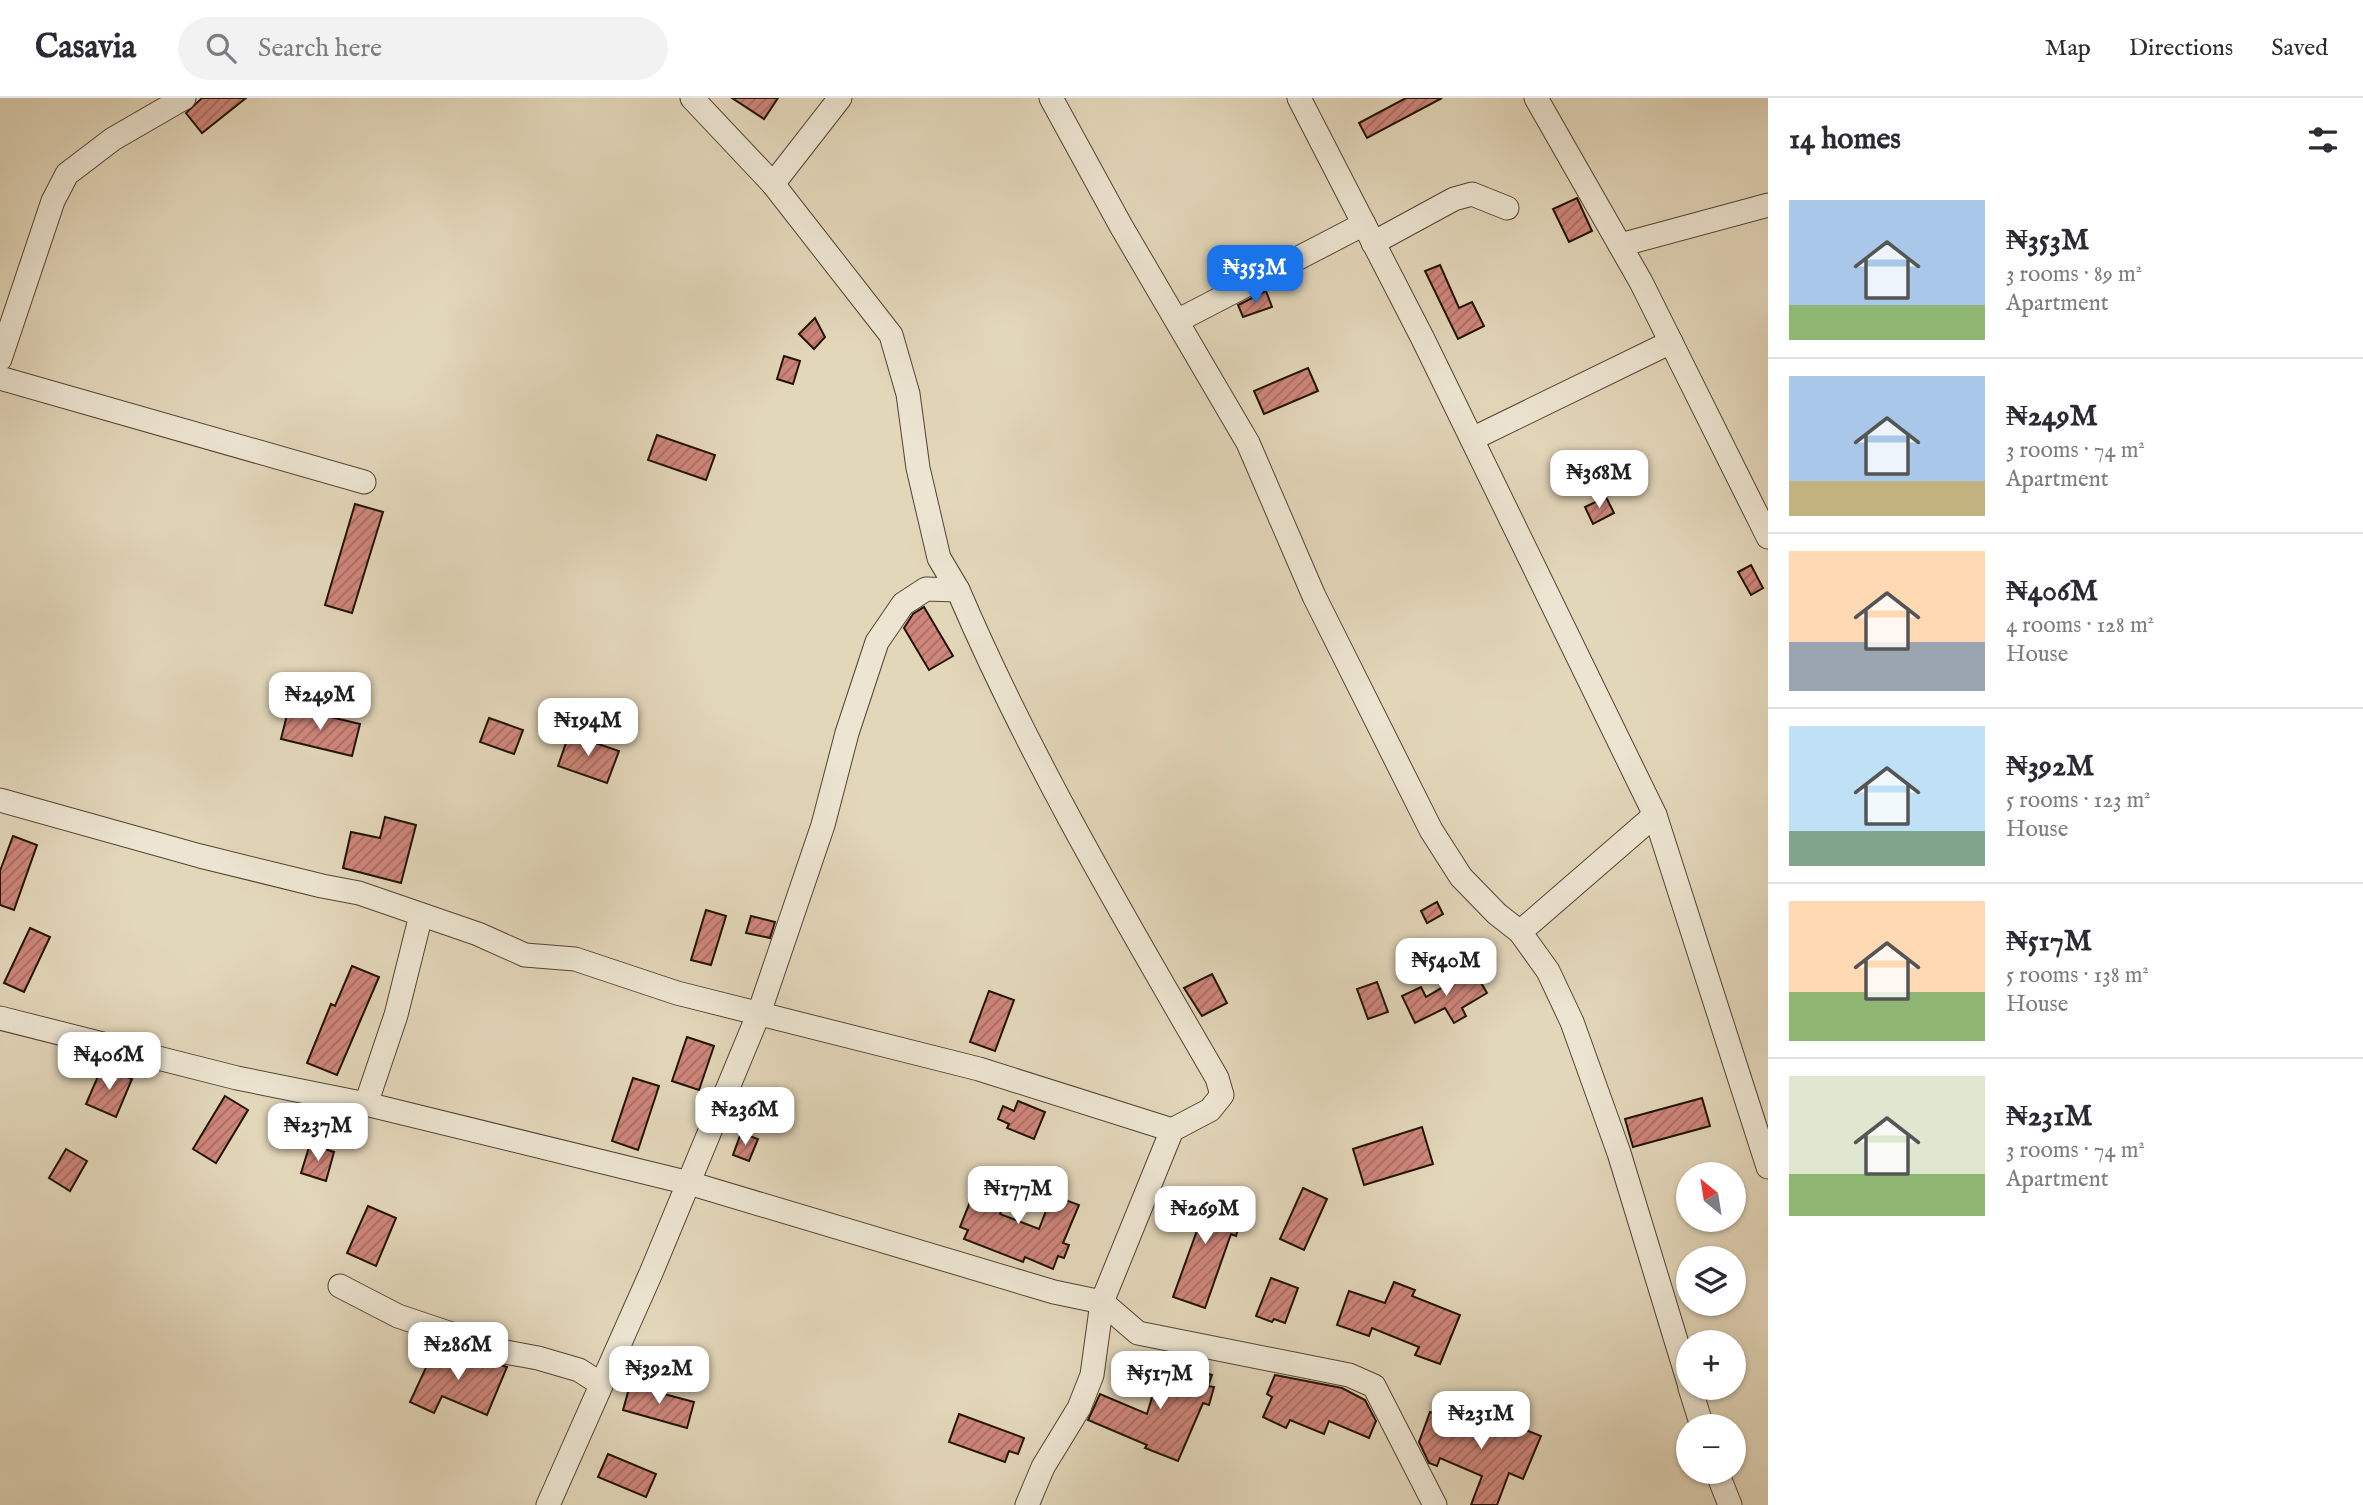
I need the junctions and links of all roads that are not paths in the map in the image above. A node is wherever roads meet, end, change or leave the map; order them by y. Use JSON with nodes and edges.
{"nodes":[{"id":1,"x":184,"y":98,"type":"edge"},
{"id":2,"x":692,"y":98,"type":"edge"},
{"id":3,"x":840,"y":98,"type":"edge"},
{"id":4,"x":1051,"y":98,"type":"edge"},
{"id":5,"x":1299,"y":98,"type":"edge"},
{"id":6,"x":1536,"y":98,"type":"edge"},
{"id":7,"x":773,"y":184,"type":"junction"},
{"id":8,"x":1768,"y":205,"type":"edge"},
{"id":9,"x":1507,"y":208,"type":"dead end"},
{"id":10,"x":1369,"y":233,"type":"junction"},
{"id":11,"x":1620,"y":245,"type":"junction"},
{"id":12,"x":1177,"y":321,"type":"junction"},
{"id":13,"x":1671,"y":342,"type":"junction"},
{"id":14,"x":0,"y":359,"type":"edge"},
{"id":15,"x":0,"y":378,"type":"edge"},
{"id":16,"x":1472,"y":439,"type":"junction"},
{"id":17,"x":364,"y":481,"type":"dead end"},
{"id":18,"x":1768,"y":537,"type":"edge"},
{"id":19,"x":958,"y":590,"type":"junction"},
{"id":20,"x":0,"y":800,"type":"edge"},
{"id":21,"x":1655,"y":815,"type":"junction"},
{"id":22,"x":422,"y":915,"type":"junction"},
{"id":23,"x":1520,"y":932,"type":"junction"},
{"id":24,"x":759,"y":1013,"type":"junction"},
{"id":25,"x":0,"y":1018,"type":"edge"},
{"id":26,"x":366,"y":1104,"type":"junction"},
{"id":27,"x":1172,"y":1130,"type":"junction"},
{"id":28,"x":1768,"y":1167,"type":"edge"},
{"id":29,"x":689,"y":1183,"type":"junction"},
{"id":30,"x":340,"y":1286,"type":"dead end"},
{"id":31,"x":1102,"y":1301,"type":"junction"},
{"id":32,"x":1676,"y":1342,"type":"edge"},
{"id":33,"x":601,"y":1384,"type":"junction"},
{"id":34,"x":1722,"y":1484,"type":"edge"},
{"id":35,"x":548,"y":1505,"type":"edge"},
{"id":36,"x":1027,"y":1505,"type":"edge"},
{"id":37,"x":1435,"y":1505,"type":"edge"},
{"id":38,"x":1730,"y":1505,"type":"edge"}],
"edges":[{"from":1,"to":14,"type":"street"},
{"from":2,"to":7,"type":"street"},
{"from":3,"to":7,"type":"street"},
{"from":4,"to":12,"type":"street"},
{"from":5,"to":10,"type":"street"},
{"from":6,"to":11,"type":"street"},
{"from":7,"to":19,"type":"street"},
{"from":8,"to":11,"type":"street"},
{"from":9,"to":10,"type":"street"},
{"from":10,"to":12,"type":"street"},
{"from":10,"to":16,"type":"street"},
{"from":11,"to":13,"type":"street"},
{"from":12,"to":23,"type":"street"},
{"from":13,"to":16,"type":"street"},
{"from":13,"to":18,"type":"street"},
{"from":15,"to":17,"type":"street"},
{"from":16,"to":21,"type":"street"},
{"from":19,"to":24,"type":"street"},
{"from":19,"to":27,"type":"street"},
{"from":20,"to":22,"type":"street"},
{"from":21,"to":23,"type":"street"},
{"from":21,"to":28,"type":"street"},
{"from":22,"to":24,"type":"street"},
{"from":22,"to":26,"type":"street"},
{"from":23,"to":32,"type":"street"},
{"from":24,"to":27,"type":"street"},
{"from":24,"to":29,"type":"street"},
{"from":25,"to":26,"type":"street"},
{"from":26,"to":29,"type":"street"},
{"from":27,"to":31,"type":"street"},
{"from":29,"to":31,"type":"street"},
{"from":29,"to":33,"type":"street"},
{"from":30,"to":33,"type":"street"},
{"from":31,"to":36,"type":"street"},
{"from":31,"to":37,"type":"street"},
{"from":33,"to":35,"type":"street"},
{"from":34,"to":38,"type":"street"}]}
